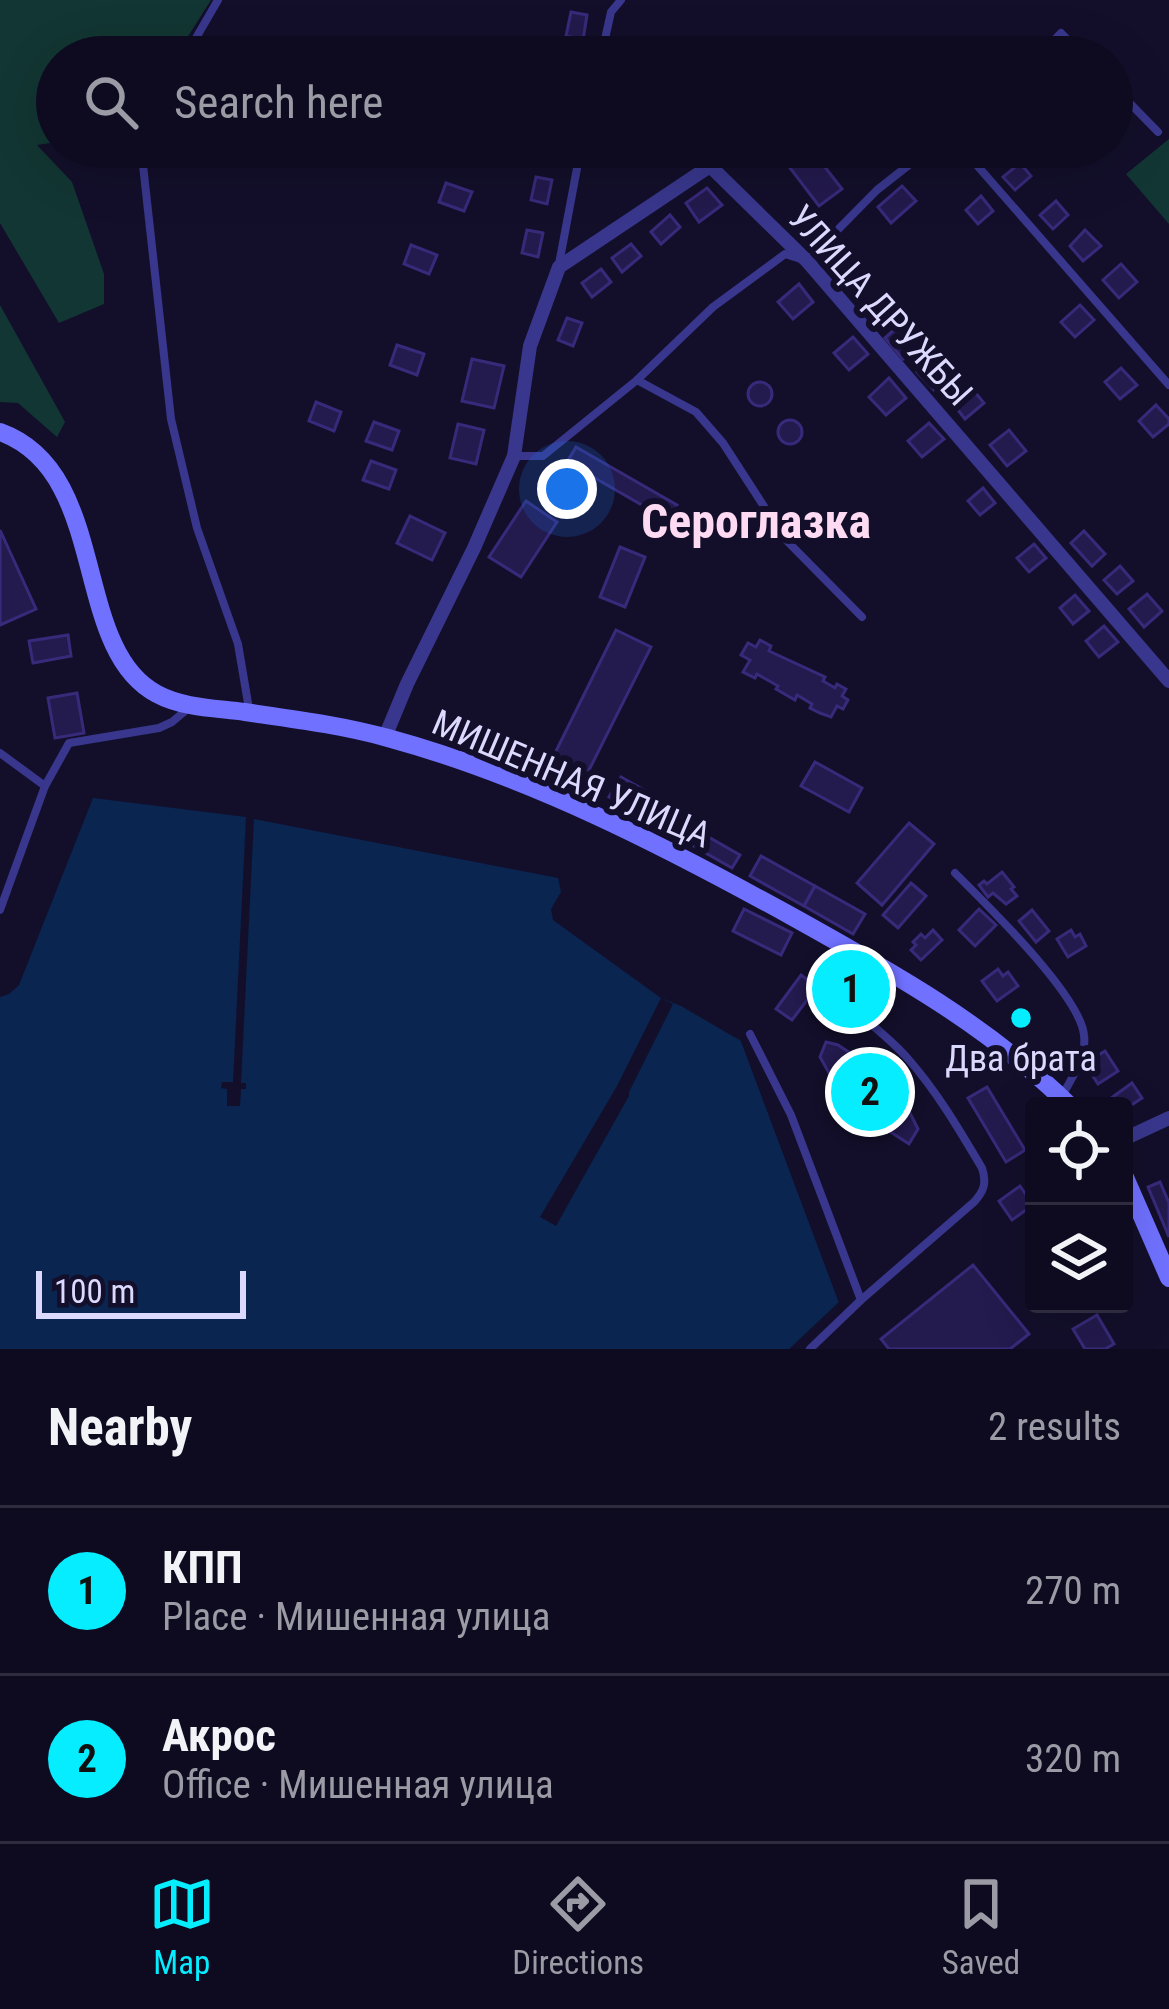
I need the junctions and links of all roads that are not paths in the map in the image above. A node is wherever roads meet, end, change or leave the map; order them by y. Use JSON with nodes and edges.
{"nodes":[{"id":1,"x":218,"y":0,"type":"edge"},
{"id":2,"x":621,"y":0,"type":"edge"},
{"id":3,"x":197,"y":36,"type":"edge"},
{"id":4,"x":606,"y":36,"type":"edge"},
{"id":5,"x":1133,"y":106,"type":"edge"},
{"id":6,"x":1158,"y":132,"type":"dead end"},
{"id":7,"x":143,"y":168,"type":"edge"},
{"id":8,"x":577,"y":168,"type":"edge"},
{"id":9,"x":707,"y":168,"type":"edge"},
{"id":10,"x":712,"y":168,"type":"edge"},
{"id":11,"x":905,"y":168,"type":"edge"},
{"id":12,"x":979,"y":168,"type":"edge"},
{"id":13,"x":807,"y":261,"type":"junction"},
{"id":14,"x":559,"y":267,"type":"junction"},
{"id":15,"x":638,"y":380,"type":"junction"},
{"id":16,"x":1169,"y":385,"type":"edge"},
{"id":17,"x":0,"y":432,"type":"edge"},
{"id":18,"x":514,"y":456,"type":"junction"},
{"id":19,"x":862,"y":617,"type":"dead end"},
{"id":20,"x":1169,"y":681,"type":"edge"},
{"id":21,"x":192,"y":705,"type":"junction"},
{"id":22,"x":250,"y":713,"type":"junction"},
{"id":23,"x":386,"y":737,"type":"junction"},
{"id":24,"x":0,"y":753,"type":"edge"},
{"id":25,"x":46,"y":786,"type":"junction"},
{"id":26,"x":955,"y":873,"type":"dead end"},
{"id":27,"x":0,"y":910,"type":"edge"},
{"id":28,"x":839,"y":943,"type":"junction"},
{"id":29,"x":750,"y":1034,"type":"dead end"},
{"id":30,"x":1059,"y":1097,"type":"edge"},
{"id":31,"x":1067,"y":1097,"type":"edge"},
{"id":32,"x":1169,"y":1118,"type":"edge"},
{"id":33,"x":1133,"y":1135,"type":"edge"},
{"id":34,"x":1133,"y":1196,"type":"edge"},
{"id":35,"x":1169,"y":1278,"type":"edge"},
{"id":36,"x":861,"y":1300,"type":"junction"},
{"id":37,"x":810,"y":1349,"type":"edge"}],
"edges":[{"from":1,"to":3,"type":"lane"},
{"from":2,"to":4,"type":"lane"},
{"from":5,"to":6,"type":"lane"},
{"from":7,"to":22,"type":"lane"},
{"from":8,"to":14,"type":"lane"},
{"from":9,"to":14,"type":"street","name":"УЛИЦА ДРУЖБЫ"},
{"from":10,"to":13,"type":"street","name":"УЛИЦА ДРУЖБЫ"},
{"from":11,"to":13,"type":"lane"},
{"from":12,"to":16,"type":"lane"},
{"from":13,"to":15,"type":"lane"},
{"from":13,"to":20,"type":"street","name":"УЛИЦА ДРУЖБЫ"},
{"from":14,"to":18,"type":"street"},
{"from":15,"to":18,"type":"lane"},
{"from":15,"to":19,"type":"lane"},
{"from":17,"to":21,"type":"main road","name":"МИШЕННАЯ УЛИЦА"},
{"from":18,"to":23,"type":"street"},
{"from":21,"to":22,"type":"main road","name":"МИШЕННАЯ УЛИЦА"},
{"from":21,"to":25,"type":"lane"},
{"from":22,"to":23,"type":"main road","name":"МИШЕННАЯ УЛИЦА"},
{"from":23,"to":28,"type":"main road","name":"МИШЕННАЯ УЛИЦА"},
{"from":24,"to":25,"type":"lane"},
{"from":25,"to":27,"type":"lane"},
{"from":26,"to":31,"type":"lane"},
{"from":28,"to":30,"type":"main road","name":"МИШЕННАЯ УЛИЦА"},
{"from":28,"to":36,"type":"lane"},
{"from":29,"to":36,"type":"lane"},
{"from":32,"to":33,"type":"street"},
{"from":34,"to":35,"type":"main road"},
{"from":36,"to":37,"type":"lane"}]}
